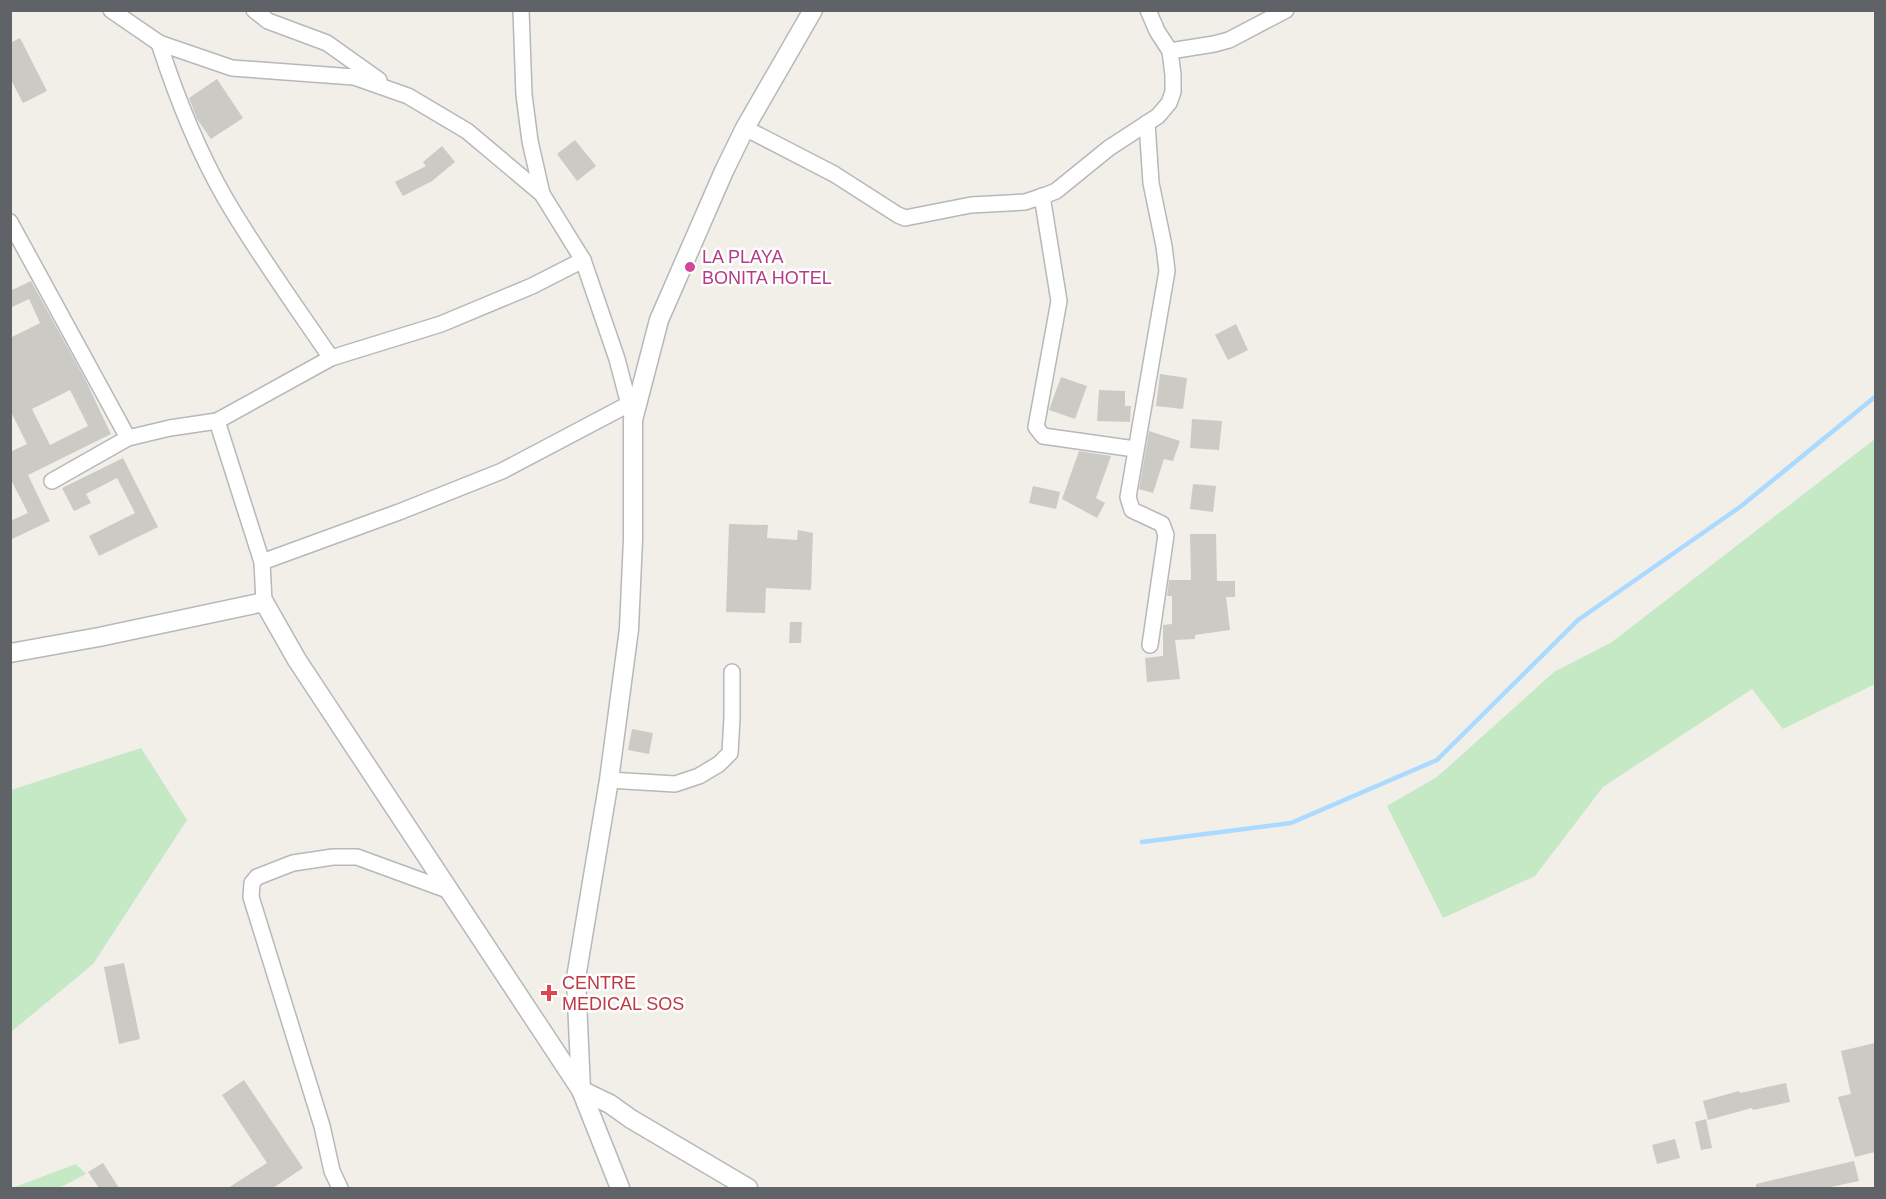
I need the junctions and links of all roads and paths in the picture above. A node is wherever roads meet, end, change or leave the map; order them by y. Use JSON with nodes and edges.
{"nodes":[{"id":1,"x":111,"y":10,"type":"edge"},
{"id":2,"x":254,"y":10,"type":"edge"},
{"id":3,"x":521,"y":10,"type":"edge"},
{"id":4,"x":813,"y":10,"type":"edge"},
{"id":5,"x":1148,"y":10,"type":"edge"},
{"id":6,"x":1286,"y":10,"type":"edge"},
{"id":7,"x":159,"y":43,"type":"junction"},
{"id":8,"x":1170,"y":51,"type":"junction"},
{"id":9,"x":395,"y":92,"type":"junction"},
{"id":10,"x":1146,"y":123,"type":"junction"},
{"id":11,"x":744,"y":128,"type":"junction"},
{"id":12,"x":542,"y":194,"type":"junction"},
{"id":13,"x":1042,"y":196,"type":"junction"},
{"id":14,"x":10,"y":222,"type":"edge"},
{"id":15,"x":583,"y":260,"type":"junction"},
{"id":16,"x":331,"y":358,"type":"junction"},
{"id":17,"x":631,"y":412,"type":"junction"},
{"id":18,"x":217,"y":421,"type":"junction"},
{"id":19,"x":128,"y":438,"type":"junction"},
{"id":20,"x":1135,"y":448,"type":"junction"},
{"id":21,"x":52,"y":481,"type":"dead end"},
{"id":22,"x":262,"y":562,"type":"junction"},
{"id":23,"x":264,"y":602,"type":"junction"},
{"id":24,"x":1150,"y":645,"type":"dead end"},
{"id":25,"x":10,"y":653,"type":"edge"},
{"id":26,"x":732,"y":672,"type":"dead end"},
{"id":27,"x":609,"y":780,"type":"junction"},
{"id":28,"x":450,"y":891,"type":"junction"},
{"id":29,"x":581,"y":1090,"type":"junction"},
{"id":30,"x":340,"y":1188,"type":"edge"},
{"id":31,"x":620,"y":1188,"type":"edge"},
{"id":32,"x":748,"y":1188,"type":"edge"}],
"edges":[{"from":1,"to":7,"type":"street"},
{"from":2,"to":9,"type":"street"},
{"from":3,"to":12,"type":"street"},
{"from":4,"to":11,"type":"street"},
{"from":5,"to":8,"type":"street"},
{"from":6,"to":8,"type":"street"},
{"from":7,"to":9,"type":"street"},
{"from":7,"to":16,"type":"street"},
{"from":8,"to":10,"type":"street"},
{"from":9,"to":12,"type":"street"},
{"from":10,"to":13,"type":"street"},
{"from":10,"to":20,"type":"street"},
{"from":11,"to":13,"type":"street"},
{"from":11,"to":17,"type":"street"},
{"from":12,"to":15,"type":"street"},
{"from":13,"to":20,"type":"street"},
{"from":14,"to":19,"type":"street"},
{"from":15,"to":16,"type":"street"},
{"from":15,"to":17,"type":"street"},
{"from":16,"to":18,"type":"street"},
{"from":17,"to":22,"type":"street"},
{"from":17,"to":27,"type":"street"},
{"from":18,"to":19,"type":"street"},
{"from":18,"to":22,"type":"street"},
{"from":19,"to":21,"type":"street"},
{"from":20,"to":24,"type":"street"},
{"from":22,"to":23,"type":"street"},
{"from":23,"to":25,"type":"street"},
{"from":23,"to":28,"type":"street"},
{"from":26,"to":27,"type":"street"},
{"from":27,"to":29,"type":"street"},
{"from":28,"to":29,"type":"street"},
{"from":28,"to":30,"type":"street"},
{"from":29,"to":31,"type":"street"},
{"from":29,"to":32,"type":"street"}]}
